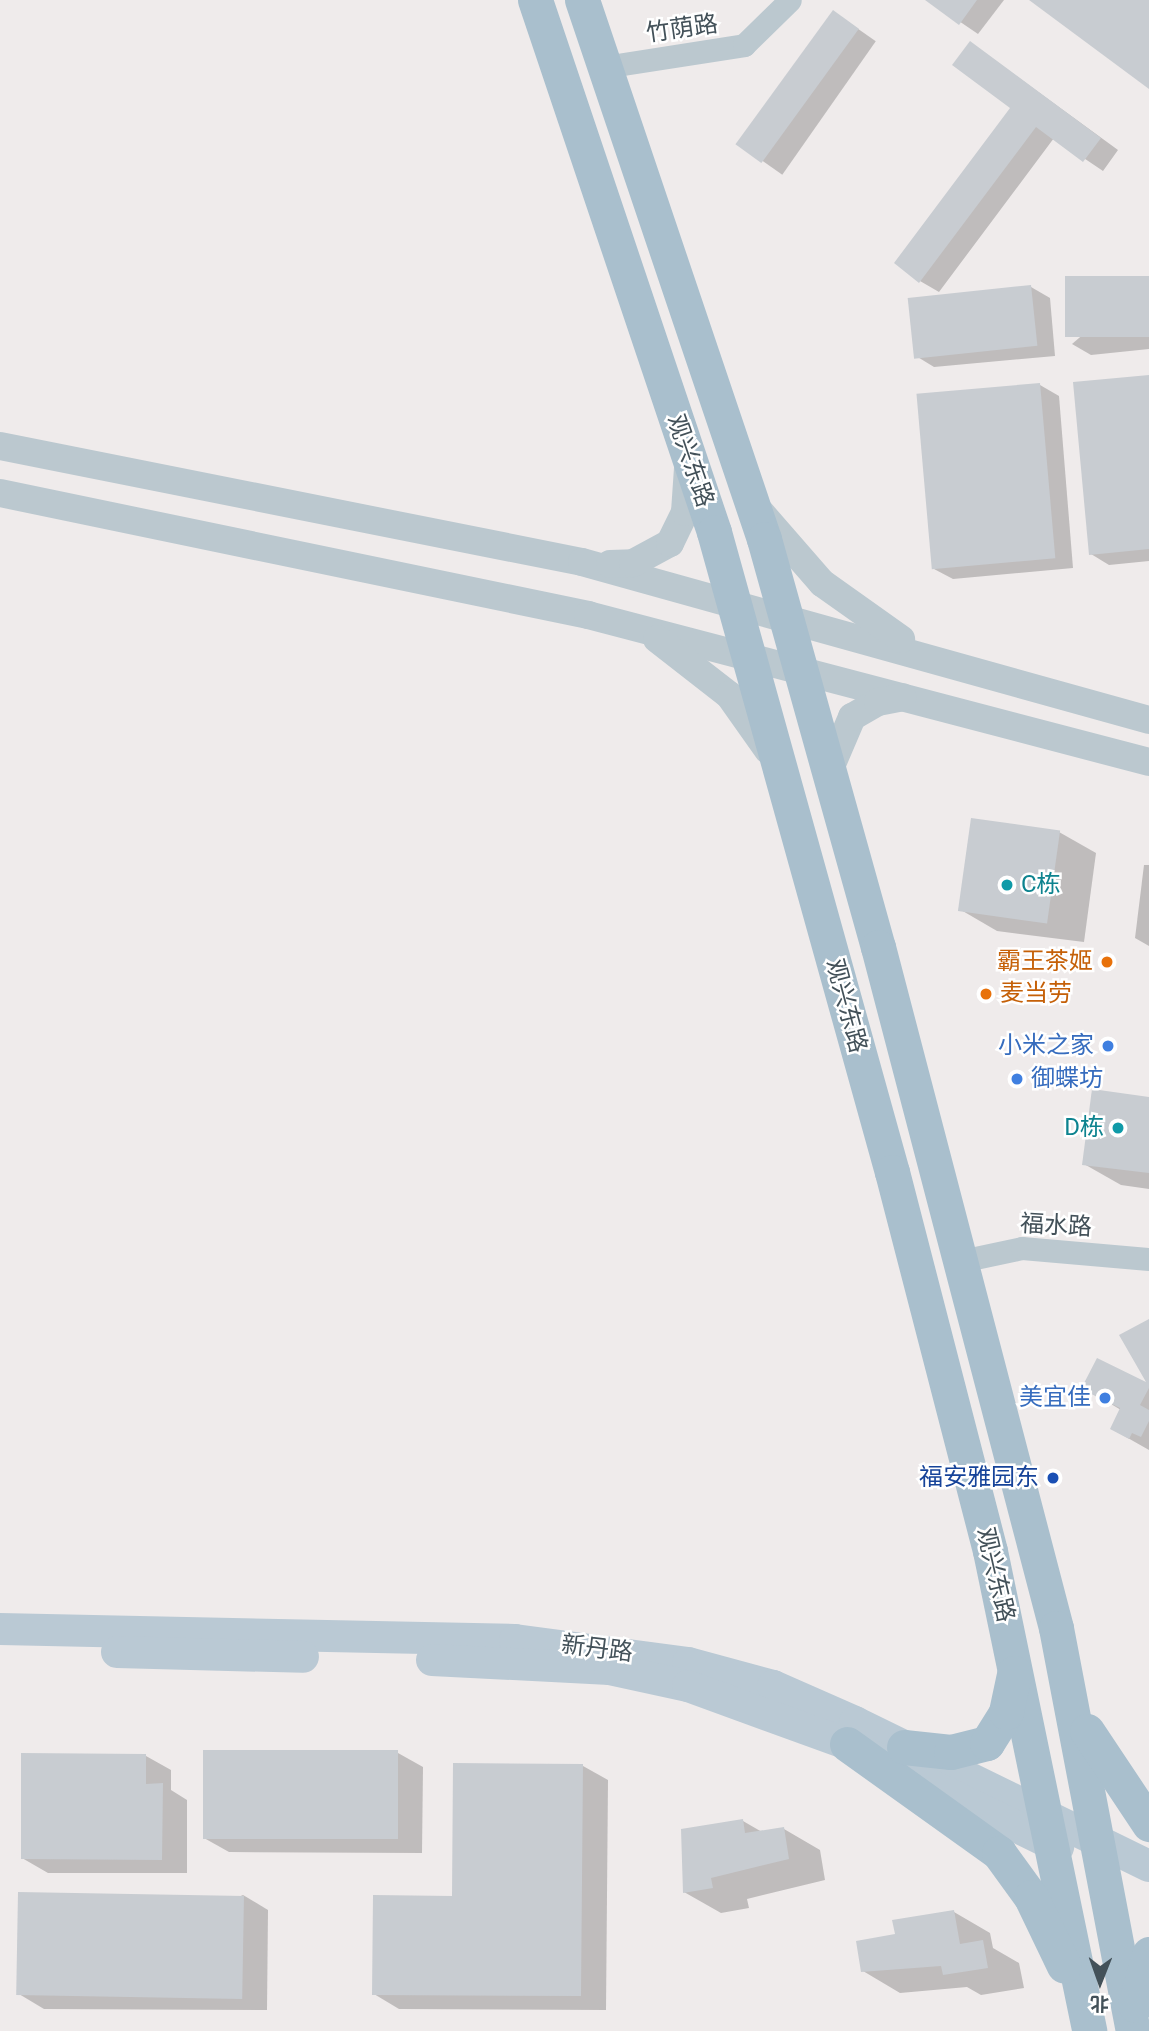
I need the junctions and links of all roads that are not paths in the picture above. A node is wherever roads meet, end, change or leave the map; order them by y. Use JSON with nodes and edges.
{"nodes":[{"id":1,"x":535,"y":0,"type":"edge"},
{"id":2,"x":582,"y":0,"type":"edge"},
{"id":3,"x":790,"y":0,"type":"edge"},
{"id":4,"x":604,"y":67,"type":"junction"},
{"id":5,"x":0,"y":446,"type":"edge"},
{"id":6,"x":688,"y":454,"type":"junction"},
{"id":7,"x":0,"y":493,"type":"edge"},
{"id":8,"x":748,"y":493,"type":"junction"},
{"id":9,"x":582,"y":562,"type":"junction"},
{"id":10,"x":734,"y":602,"type":"junction"},
{"id":11,"x":785,"y":618,"type":"junction"},
{"id":12,"x":637,"y":627,"type":"junction"},
{"id":13,"x":749,"y":653,"type":"junction"},
{"id":14,"x":941,"y":658,"type":"junction"},
{"id":15,"x":800,"y":667,"type":"junction"},
{"id":16,"x":907,"y":696,"type":"junction"},
{"id":17,"x":1149,"y":720,"type":"edge"},
{"id":18,"x":1149,"y":762,"type":"edge"},
{"id":19,"x":829,"y":771,"type":"junction"},
{"id":20,"x":783,"y":777,"type":"junction"},
{"id":21,"x":1149,"y":1259,"type":"edge"},
{"id":22,"x":961,"y":1261,"type":"junction"},
{"id":23,"x":0,"y":1629,"type":"edge"},
{"id":24,"x":0,"y":1651,"type":"edge"},
{"id":25,"x":1015,"y":1663,"type":"junction"},
{"id":26,"x":1071,"y":1697,"type":"junction"},
{"id":27,"x":847,"y":1744,"type":"junction"},
{"id":28,"x":904,"y":1747,"type":"junction"},
{"id":29,"x":1149,"y":1824,"type":"edge"},
{"id":30,"x":1051,"y":1831,"type":"junction"},
{"id":31,"x":1102,"y":1855,"type":"junction"},
{"id":32,"x":1149,"y":1866,"type":"edge"},
{"id":33,"x":1149,"y":1889,"type":"edge"},
{"id":34,"x":1149,"y":1954,"type":"edge"},
{"id":35,"x":1089,"y":2028,"type":"edge"},
{"id":36,"x":1133,"y":2030,"type":"edge"}],
"edges":[{"from":1,"to":6,"type":"main road","name":"观兴东路"},
{"from":2,"to":4,"type":"main road","name":"观兴东路"},
{"from":3,"to":4,"type":"street","name":"竹荫路"},
{"from":4,"to":8,"type":"main road","name":"观兴东路"},
{"from":5,"to":9,"type":"street"},
{"from":6,"to":9,"type":"street"},
{"from":6,"to":10,"type":"main road","name":"观兴东路"},
{"from":7,"to":12,"type":"street"},
{"from":8,"to":11,"type":"main road","name":"观兴东路"},
{"from":8,"to":14,"type":"street"},
{"from":9,"to":10,"type":"street"},
{"from":10,"to":11,"type":"street"},
{"from":10,"to":13,"type":"main road","name":"观兴东路"},
{"from":11,"to":14,"type":"street"},
{"from":11,"to":15,"type":"main road","name":"观兴东路"},
{"from":12,"to":13,"type":"street"},
{"from":12,"to":20,"type":"street"},
{"from":13,"to":15,"type":"street"},
{"from":13,"to":20,"type":"main road","name":"观兴东路"},
{"from":14,"to":17,"type":"street"},
{"from":15,"to":16,"type":"street"},
{"from":15,"to":19,"type":"main road","name":"观兴东路"},
{"from":16,"to":18,"type":"street"},
{"from":16,"to":19,"type":"street"},
{"from":19,"to":22,"type":"main road","name":"观兴东路"},
{"from":20,"to":25,"type":"main road","name":"观兴东路"},
{"from":21,"to":22,"type":"street","name":"福水路"},
{"from":22,"to":26,"type":"main road","name":"观兴东路"},
{"from":23,"to":28,"type":"main road","name":"新丹路"},
{"from":24,"to":27,"type":"main road","name":"新丹路"},
{"from":25,"to":28,"type":"main road"},
{"from":25,"to":30,"type":"main road","name":"观兴东路"},
{"from":26,"to":29,"type":"main road"},
{"from":26,"to":31,"type":"main road","name":"观兴东路"},
{"from":27,"to":30,"type":"main road","name":"新丹路"},
{"from":27,"to":35,"type":"main road"},
{"from":28,"to":30,"type":"main road","name":"新丹路"},
{"from":30,"to":31,"type":"main road","name":"新丹路"},
{"from":30,"to":35,"type":"main road","name":"观兴东路"},
{"from":31,"to":32,"type":"main road","name":"新丹路"},
{"from":31,"to":33,"type":"main road","name":"新丹路"},
{"from":31,"to":36,"type":"main road","name":"观兴东路"},
{"from":34,"to":36,"type":"main road"}]}
